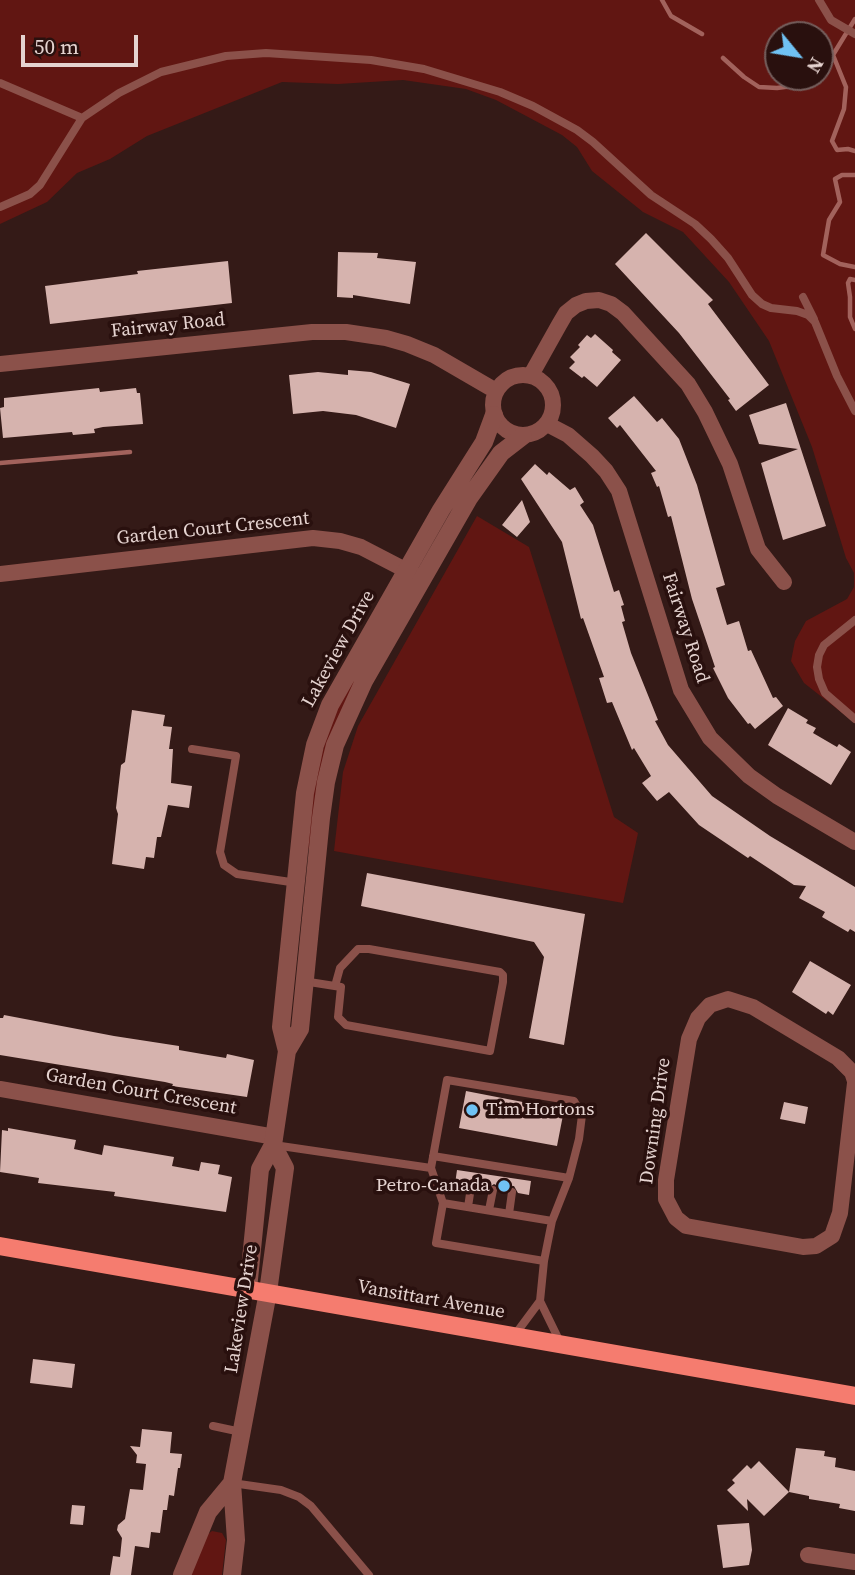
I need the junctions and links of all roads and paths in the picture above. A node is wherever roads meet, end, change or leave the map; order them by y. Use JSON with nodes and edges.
{"nodes":[{"id":1,"x":818,"y":0,"type":"edge"},
{"id":2,"x":855,"y":34,"type":"edge"},
{"id":3,"x":0,"y":83,"type":"edge"},
{"id":4,"x":82,"y":118,"type":"junction"},
{"id":5,"x":0,"y":207,"type":"edge"},
{"id":6,"x":803,"y":297,"type":"dead end"},
{"id":7,"x":815,"y":322,"type":"junction"},
{"id":8,"x":0,"y":364,"type":"edge"},
{"id":9,"x":531,"y":375,"type":"junction"},
{"id":10,"x":496,"y":391,"type":"junction"},
{"id":11,"x":855,"y":411,"type":"edge"},
{"id":12,"x":494,"y":415,"type":"junction"},
{"id":13,"x":547,"y":424,"type":"junction"},
{"id":14,"x":523,"y":436,"type":"junction"},
{"id":15,"x":0,"y":574,"type":"edge"},
{"id":16,"x":415,"y":574,"type":"junction"},
{"id":17,"x":784,"y":582,"type":"dead end"},
{"id":18,"x":855,"y":620,"type":"edge"},
{"id":19,"x":855,"y":719,"type":"edge"},
{"id":20,"x":192,"y":750,"type":"dead end"},
{"id":21,"x":855,"y":842,"type":"edge"},
{"id":22,"x":296,"y":883,"type":"junction"},
{"id":23,"x":314,"y":886,"type":"junction"},
{"id":24,"x":286,"y":979,"type":"junction"},
{"id":25,"x":305,"y":982,"type":"junction"},
{"id":26,"x":335,"y":986,"type":"junction"},
{"id":27,"x":287,"y":1051,"type":"junction"},
{"id":28,"x":854,"y":1077,"type":"edge"},
{"id":29,"x":0,"y":1089,"type":"edge"},
{"id":30,"x":274,"y":1141,"type":"junction"},
{"id":31,"x":433,"y":1156,"type":"junction"},
{"id":32,"x":430,"y":1168,"type":"junction"},
{"id":33,"x":569,"y":1178,"type":"junction"},
{"id":34,"x":471,"y":1187,"type":"dead end"},
{"id":35,"x":492,"y":1190,"type":"dead end"},
{"id":36,"x":512,"y":1192,"type":"dead end"},
{"id":37,"x":443,"y":1203,"type":"junction"},
{"id":38,"x":468,"y":1207,"type":"junction"},
{"id":39,"x":489,"y":1210,"type":"junction"},
{"id":40,"x":509,"y":1214,"type":"junction"},
{"id":41,"x":552,"y":1221,"type":"junction"},
{"id":42,"x":0,"y":1246,"type":"edge"},
{"id":43,"x":544,"y":1261,"type":"junction"},
{"id":44,"x":248,"y":1289,"type":"junction"},
{"id":45,"x":268,"y":1292,"type":"junction"},
{"id":46,"x":540,"y":1301,"type":"junction"},
{"id":47,"x":514,"y":1336,"type":"junction"},
{"id":48,"x":561,"y":1344,"type":"junction"},
{"id":49,"x":855,"y":1396,"type":"edge"},
{"id":50,"x":213,"y":1426,"type":"dead end"},
{"id":51,"x":242,"y":1432,"type":"junction"},
{"id":52,"x":232,"y":1483,"type":"junction"},
{"id":53,"x":808,"y":1555,"type":"dead end"},
{"id":54,"x":855,"y":1562,"type":"edge"},
{"id":55,"x":182,"y":1575,"type":"edge"},
{"id":56,"x":232,"y":1575,"type":"edge"},
{"id":57,"x":369,"y":1575,"type":"edge"}],
"edges":[{"from":1,"to":2,"type":"lane"},
{"from":3,"to":4,"type":"lane"},
{"from":4,"to":5,"type":"lane"},
{"from":4,"to":7,"type":"lane"},
{"from":6,"to":7,"type":"lane"},
{"from":7,"to":11,"type":"lane"},
{"from":8,"to":10,"type":"street","name":"Fairway Road"},
{"from":9,"to":10,"type":"street"},
{"from":9,"to":13,"type":"street"},
{"from":9,"to":17,"type":"street"},
{"from":10,"to":12,"type":"street"},
{"from":12,"to":14,"type":"street"},
{"from":12,"to":16,"type":"street","name":"Lakeview Drive"},
{"from":13,"to":14,"type":"street"},
{"from":13,"to":21,"type":"street","name":"Fairway Road"},
{"from":14,"to":16,"type":"street","name":"Lakeview Drive"},
{"from":15,"to":16,"type":"street","name":"Garden Court Crescent"},
{"from":16,"to":22,"type":"street","name":"Lakeview Drive"},
{"from":16,"to":23,"type":"street","name":"Lakeview Drive"},
{"from":18,"to":19,"type":"lane"},
{"from":20,"to":22,"type":"lane"},
{"from":22,"to":23,"type":"lane"},
{"from":22,"to":24,"type":"street","name":"Lakeview Drive"},
{"from":23,"to":25,"type":"street","name":"Lakeview Drive"},
{"from":24,"to":25,"type":"lane"},
{"from":24,"to":27,"type":"street","name":"Lakeview Drive"},
{"from":25,"to":26,"type":"lane"},
{"from":25,"to":27,"type":"street","name":"Lakeview Drive"},
{"from":26,"to":26,"type":"lane"},
{"from":27,"to":30,"type":"street","name":"Lakeview Drive"},
{"from":28,"to":28,"type":"street","name":"Downing Drive"},
{"from":29,"to":30,"type":"street","name":"Garden Court Crescent"},
{"from":30,"to":32,"type":"lane"},
{"from":30,"to":44,"type":"street","name":"Lakeview Drive"},
{"from":30,"to":45,"type":"street","name":"Lakeview Drive"},
{"from":31,"to":32,"type":"lane"},
{"from":31,"to":33,"type":"lane"},
{"from":31,"to":33,"type":"lane"},
{"from":32,"to":37,"type":"lane"},
{"from":33,"to":41,"type":"lane"},
{"from":34,"to":38,"type":"lane"},
{"from":35,"to":39,"type":"lane"},
{"from":36,"to":40,"type":"lane"},
{"from":37,"to":38,"type":"lane"},
{"from":37,"to":43,"type":"lane"},
{"from":38,"to":39,"type":"lane"},
{"from":39,"to":40,"type":"lane"},
{"from":40,"to":41,"type":"lane"},
{"from":41,"to":43,"type":"lane"},
{"from":42,"to":44,"type":"main road","name":"Vansittart Avenue"},
{"from":43,"to":46,"type":"lane"},
{"from":44,"to":45,"type":"main road","name":"Vansittart Avenue"},
{"from":45,"to":47,"type":"main road","name":"Vansittart Avenue"},
{"from":45,"to":51,"type":"street","name":"Lakeview Drive"},
{"from":46,"to":47,"type":"lane"},
{"from":46,"to":48,"type":"lane"},
{"from":47,"to":48,"type":"main road","name":"Vansittart Avenue"},
{"from":48,"to":49,"type":"main road","name":"Vansittart Avenue"},
{"from":50,"to":51,"type":"lane"},
{"from":51,"to":52,"type":"street","name":"Lakeview Drive"},
{"from":52,"to":55,"type":"street","name":"Lakeview Drive"},
{"from":52,"to":56,"type":"street","name":"Lakeview Drive"},
{"from":52,"to":57,"type":"lane"},
{"from":53,"to":54,"type":"street"}]}
